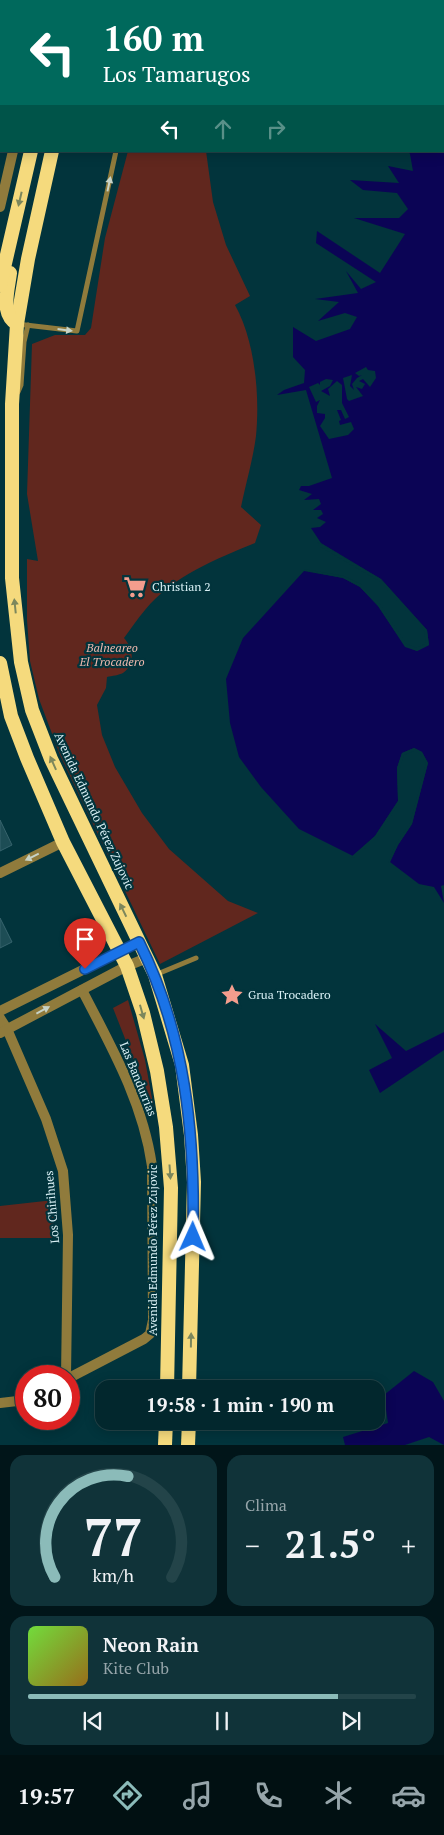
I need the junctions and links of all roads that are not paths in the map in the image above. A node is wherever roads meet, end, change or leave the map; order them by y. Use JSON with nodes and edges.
{"nodes":[{"id":1,"x":12,"y":152,"type":"edge"},
{"id":2,"x":31,"y":152,"type":"edge"},
{"id":3,"x":52,"y":152,"type":"edge"},
{"id":4,"x":116,"y":152,"type":"edge"},
{"id":5,"x":4,"y":170,"type":"edge"},
{"id":6,"x":0,"y":207,"type":"edge"},
{"id":7,"x":8,"y":250,"type":"junction"},
{"id":8,"x":0,"y":285,"type":"edge"},
{"id":9,"x":22,"y":325,"type":"junction"},
{"id":10,"x":0,"y":663,"type":"edge"},
{"id":11,"x":0,"y":700,"type":"edge"},
{"id":12,"x":11,"y":716,"type":"junction"},
{"id":13,"x":63,"y":842,"type":"junction"},
{"id":14,"x":0,"y":873,"type":"edge"},
{"id":15,"x":139,"y":942,"type":"junction"},
{"id":16,"x":119,"y":952,"type":"junction"},
{"id":17,"x":147,"y":958,"type":"junction"},
{"id":18,"x":196,"y":958,"type":"dead end"},
{"id":19,"x":127,"y":966,"type":"junction"},
{"id":20,"x":155,"y":975,"type":"junction"},
{"id":21,"x":82,"y":990,"type":"junction"},
{"id":22,"x":0,"y":1011,"type":"edge"},
{"id":23,"x":0,"y":1018,"type":"edge"},
{"id":24,"x":3,"y":1031,"type":"edge"},
{"id":25,"x":68,"y":1365,"type":"edge"},
{"id":26,"x":80,"y":1371,"type":"edge"},
{"id":27,"x":167,"y":1380,"type":"edge"},
{"id":28,"x":189,"y":1380,"type":"edge"},
{"id":29,"x":15,"y":1401,"type":"edge"},
{"id":30,"x":0,"y":1403,"type":"edge"},
{"id":31,"x":166,"y":1430,"type":"edge"},
{"id":32,"x":189,"y":1430,"type":"edge"},
{"id":33,"x":165,"y":1445,"type":"edge"},
{"id":34,"x":188,"y":1445,"type":"edge"}],
"edges":[{"from":1,"to":5,"type":"street"},
{"from":2,"to":7,"type":"highway","one_way":true},
{"from":3,"to":9,"type":"highway","name":"Avenida Edmundo Pérez Zujovic"},
{"from":9,"to":4,"type":"lane","one_way":true},
{"from":5,"to":6,"type":"street"},
{"from":7,"to":8,"type":"highway"},
{"from":7,"to":9,"type":"highway"},
{"from":15,"to":9,"type":"highway","name":"Avenida Edmundo Pérez Zujovic","one_way":true},
{"from":10,"to":12,"type":"highway","name":"Avenida Edmundo Pérez Zujovic"},
{"from":11,"to":12,"type":"highway"},
{"from":12,"to":13,"type":"highway","name":"Avenida Edmundo Pérez Zujovic"},
{"from":13,"to":14,"type":"street","one_way":true},
{"from":13,"to":16,"type":"highway","name":"Avenida Edmundo Pérez Zujovic"},
{"from":15,"to":16,"type":"street"},
{"from":15,"to":17,"type":"highway","name":"Avenida Edmundo Pérez Zujovic"},
{"from":16,"to":19,"type":"highway","name":"Avenida Edmundo Pérez Zujovic"},
{"from":16,"to":22,"type":"street"},
{"from":17,"to":19,"type":"street"},
{"from":17,"to":20,"type":"highway","name":"Avenida Edmundo Pérez Zujovic"},
{"from":18,"to":20,"type":"lane"},
{"from":19,"to":21,"type":"street"},
{"from":19,"to":27,"type":"highway","name":"Avenida Edmundo Pérez Zujovic","one_way":true},
{"from":28,"to":20,"type":"highway","name":"Avenida Edmundo Pérez Zujovic","one_way":true},
{"from":24,"to":21,"type":"street","one_way":true},
{"from":21,"to":26,"type":"street","name":"Las Bandurrias"},
{"from":23,"to":24,"type":"street","name":"Los Chirihues"},
{"from":24,"to":25,"type":"street","name":"Los Chirihues"},
{"from":29,"to":30,"type":"street"},
{"from":31,"to":33,"type":"highway"},
{"from":32,"to":34,"type":"highway"}]}
